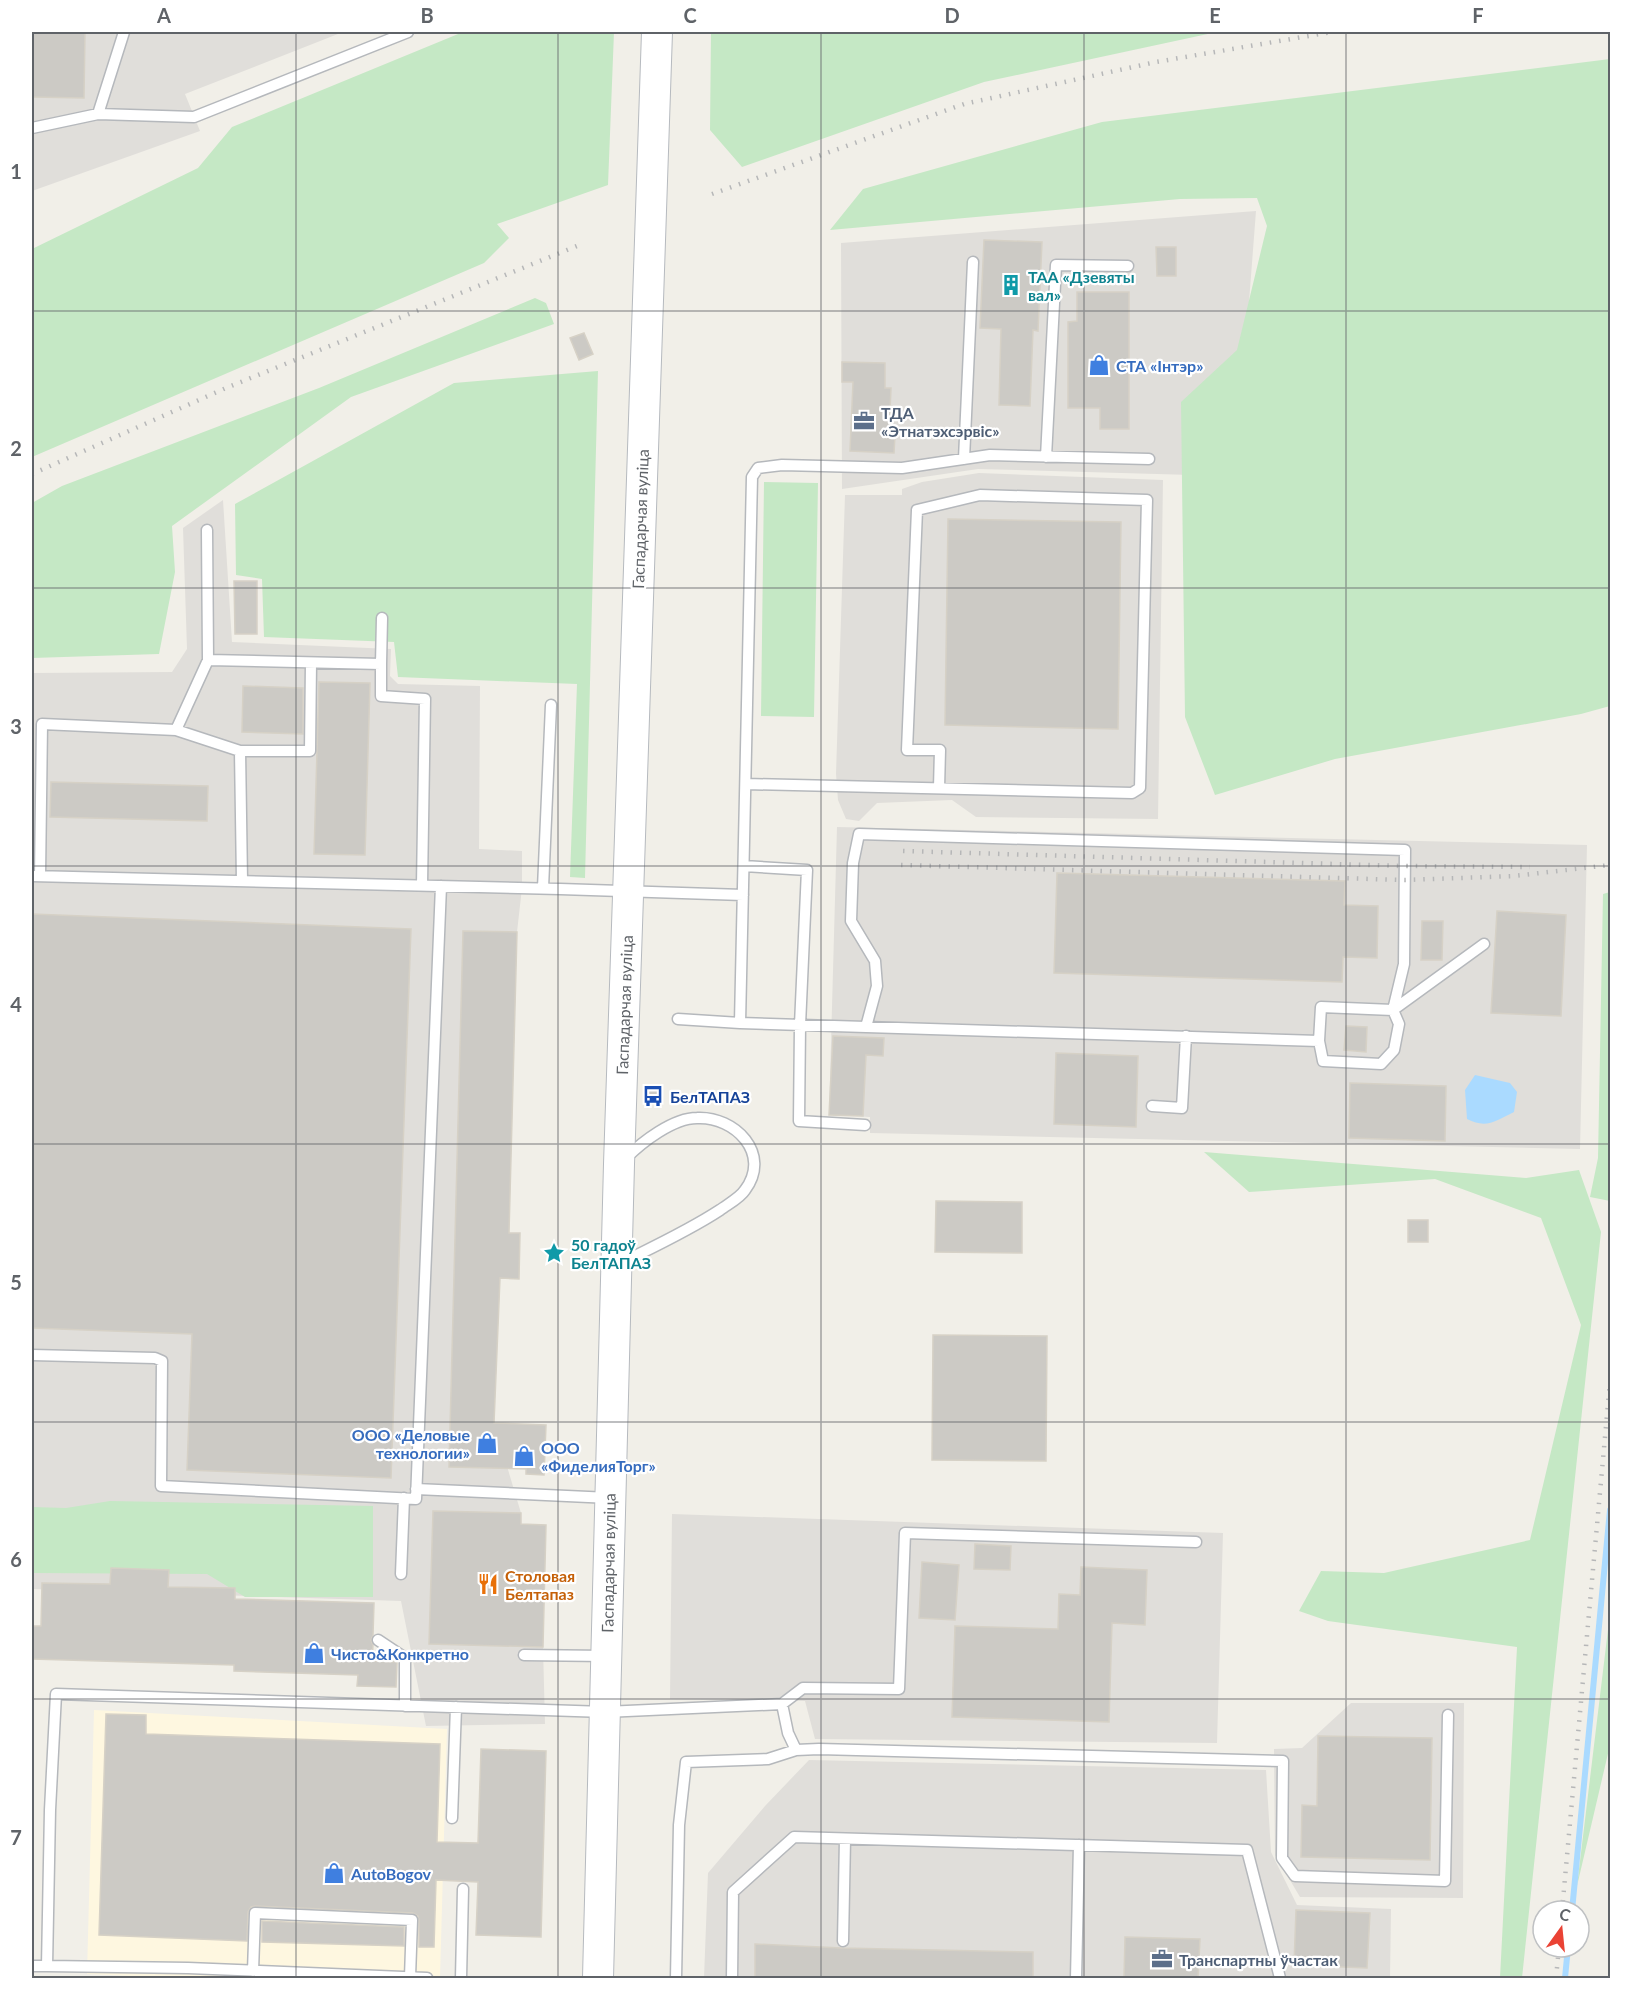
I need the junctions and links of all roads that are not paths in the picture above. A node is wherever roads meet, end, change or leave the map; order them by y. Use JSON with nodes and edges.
{"nodes":[{"id":1,"x":124,"y":32,"type":"edge"},
{"id":2,"x":408,"y":32,"type":"edge"},
{"id":3,"x":657,"y":32,"type":"edge"},
{"id":4,"x":98,"y":114,"type":"junction"},
{"id":5,"x":32,"y":128,"type":"edge"},
{"id":6,"x":973,"y":262,"type":"dead end"},
{"id":7,"x":1128,"y":266,"type":"dead end"},
{"id":8,"x":1046,"y":457,"type":"junction"},
{"id":9,"x":964,"y":459,"type":"junction"},
{"id":10,"x":1149,"y":459,"type":"dead end"},
{"id":11,"x":207,"y":530,"type":"dead end"},
{"id":12,"x":382,"y":618,"type":"dead end"},
{"id":13,"x":208,"y":660,"type":"junction"},
{"id":14,"x":311,"y":663,"type":"junction"},
{"id":15,"x":381,"y":664,"type":"junction"},
{"id":16,"x":551,"y":705,"type":"dead end"},
{"id":17,"x":176,"y":730,"type":"junction"},
{"id":18,"x":240,"y":751,"type":"junction"},
{"id":19,"x":746,"y":784,"type":"junction"},
{"id":20,"x":939,"y":788,"type":"junction"},
{"id":21,"x":744,"y":866,"type":"junction"},
{"id":22,"x":35,"y":876,"type":"edge"},
{"id":23,"x":242,"y":881,"type":"junction"},
{"id":24,"x":422,"y":885,"type":"junction"},
{"id":25,"x":441,"y":886,"type":"junction"},
{"id":26,"x":543,"y":888,"type":"junction"},
{"id":27,"x":628,"y":892,"type":"junction"},
{"id":28,"x":743,"y":895,"type":"junction"},
{"id":29,"x":1484,"y":944,"type":"dead end"},
{"id":30,"x":1393,"y":1010,"type":"junction"},
{"id":31,"x":678,"y":1019,"type":"dead end"},
{"id":32,"x":740,"y":1023,"type":"junction"},
{"id":33,"x":800,"y":1025,"type":"junction"},
{"id":34,"x":866,"y":1027,"type":"junction"},
{"id":35,"x":1186,"y":1036,"type":"junction"},
{"id":36,"x":1319,"y":1041,"type":"junction"},
{"id":37,"x":1152,"y":1107,"type":"dead end"},
{"id":38,"x":865,"y":1125,"type":"dead end"},
{"id":39,"x":619,"y":1164,"type":"junction"},
{"id":40,"x":616,"y":1266,"type":"junction"},
{"id":41,"x":32,"y":1355,"type":"edge"},
{"id":42,"x":417,"y":1489,"type":"junction"},
{"id":43,"x":404,"y":1498,"type":"junction"},
{"id":44,"x":610,"y":1498,"type":"junction"},
{"id":45,"x":1196,"y":1542,"type":"dead end"},
{"id":46,"x":401,"y":1574,"type":"dead end"},
{"id":47,"x":378,"y":1640,"type":"dead end"},
{"id":48,"x":524,"y":1655,"type":"dead end"},
{"id":49,"x":606,"y":1656,"type":"junction"},
{"id":50,"x":782,"y":1704,"type":"junction"},
{"id":51,"x":405,"y":1706,"type":"junction"},
{"id":52,"x":456,"y":1707,"type":"junction"},
{"id":53,"x":605,"y":1712,"type":"junction"},
{"id":54,"x":1448,"y":1715,"type":"dead end"},
{"id":55,"x":796,"y":1750,"type":"junction"},
{"id":56,"x":452,"y":1818,"type":"dead end"},
{"id":57,"x":845,"y":1839,"type":"junction"},
{"id":58,"x":1079,"y":1845,"type":"junction"},
{"id":59,"x":463,"y":1889,"type":"dead end"},
{"id":60,"x":843,"y":1941,"type":"dead end"},
{"id":61,"x":32,"y":1966,"type":"edge"},
{"id":62,"x":47,"y":1966,"type":"junction"},
{"id":63,"x":253,"y":1971,"type":"junction"},
{"id":64,"x":410,"y":1977,"type":"edge"},
{"id":65,"x":427,"y":1978,"type":"edge"},
{"id":66,"x":461,"y":1978,"type":"edge"},
{"id":67,"x":598,"y":1978,"type":"edge"},
{"id":68,"x":676,"y":1978,"type":"edge"},
{"id":69,"x":732,"y":1978,"type":"edge"},
{"id":70,"x":1076,"y":1978,"type":"edge"},
{"id":71,"x":1280,"y":1978,"type":"edge"}],
"edges":[{"from":1,"to":4,"type":"lane"},
{"from":2,"to":4,"type":"lane"},
{"from":3,"to":27,"type":"street","name":"Гаспадарчая вуліца"},
{"from":4,"to":5,"type":"lane"},
{"from":6,"to":9,"type":"lane"},
{"from":7,"to":8,"type":"lane"},
{"from":8,"to":9,"type":"lane"},
{"from":8,"to":10,"type":"lane"},
{"from":9,"to":19,"type":"lane"},
{"from":11,"to":13,"type":"lane"},
{"from":12,"to":15,"type":"lane"},
{"from":13,"to":14,"type":"lane"},
{"from":13,"to":17,"type":"lane"},
{"from":14,"to":15,"type":"lane"},
{"from":14,"to":18,"type":"lane"},
{"from":15,"to":24,"type":"lane"},
{"from":16,"to":26,"type":"lane"},
{"from":17,"to":18,"type":"lane"},
{"from":17,"to":22,"type":"lane"},
{"from":18,"to":23,"type":"lane"},
{"from":19,"to":20,"type":"lane"},
{"from":19,"to":21,"type":"lane"},
{"from":20,"to":20,"type":"lane"},
{"from":21,"to":28,"type":"lane"},
{"from":21,"to":33,"type":"lane"},
{"from":22,"to":23,"type":"lane"},
{"from":23,"to":24,"type":"lane"},
{"from":24,"to":25,"type":"lane"},
{"from":25,"to":26,"type":"lane"},
{"from":25,"to":42,"type":"lane"},
{"from":26,"to":27,"type":"lane"},
{"from":27,"to":28,"type":"lane"},
{"from":27,"to":39,"type":"street","name":"Гаспадарчая вуліца"},
{"from":28,"to":32,"type":"lane"},
{"from":29,"to":30,"type":"lane"},
{"from":30,"to":34,"type":"lane"},
{"from":30,"to":36,"type":"lane"},
{"from":30,"to":36,"type":"lane"},
{"from":31,"to":32,"type":"lane"},
{"from":32,"to":33,"type":"lane"},
{"from":33,"to":34,"type":"lane"},
{"from":33,"to":38,"type":"lane"},
{"from":34,"to":35,"type":"lane"},
{"from":35,"to":36,"type":"lane"},
{"from":35,"to":37,"type":"lane"},
{"from":39,"to":40,"type":"street","name":"Гаспадарчая вуліца"},
{"from":39,"to":40,"type":"lane"},
{"from":40,"to":44,"type":"street","name":"Гаспадарчая вуліца"},
{"from":41,"to":43,"type":"lane"},
{"from":42,"to":43,"type":"lane"},
{"from":42,"to":44,"type":"lane"},
{"from":43,"to":46,"type":"lane"},
{"from":44,"to":49,"type":"street","name":"Гаспадарчая вуліца"},
{"from":45,"to":50,"type":"lane"},
{"from":47,"to":51,"type":"lane"},
{"from":48,"to":49,"type":"lane"},
{"from":49,"to":53,"type":"street","name":"Гаспадарчая вуліца"},
{"from":50,"to":53,"type":"lane"},
{"from":50,"to":55,"type":"lane"},
{"from":51,"to":52,"type":"lane"},
{"from":51,"to":62,"type":"lane"},
{"from":52,"to":53,"type":"lane"},
{"from":52,"to":56,"type":"lane"},
{"from":53,"to":67,"type":"street","name":"Гаспадарчая вуліца"},
{"from":54,"to":55,"type":"lane"},
{"from":55,"to":68,"type":"lane"},
{"from":57,"to":58,"type":"lane"},
{"from":57,"to":60,"type":"lane"},
{"from":57,"to":69,"type":"lane"},
{"from":58,"to":70,"type":"lane"},
{"from":58,"to":71,"type":"lane"},
{"from":59,"to":66,"type":"lane"},
{"from":61,"to":62,"type":"lane"},
{"from":62,"to":63,"type":"lane"},
{"from":63,"to":64,"type":"lane"},
{"from":63,"to":64,"type":"lane"},
{"from":64,"to":65,"type":"lane"}]}
